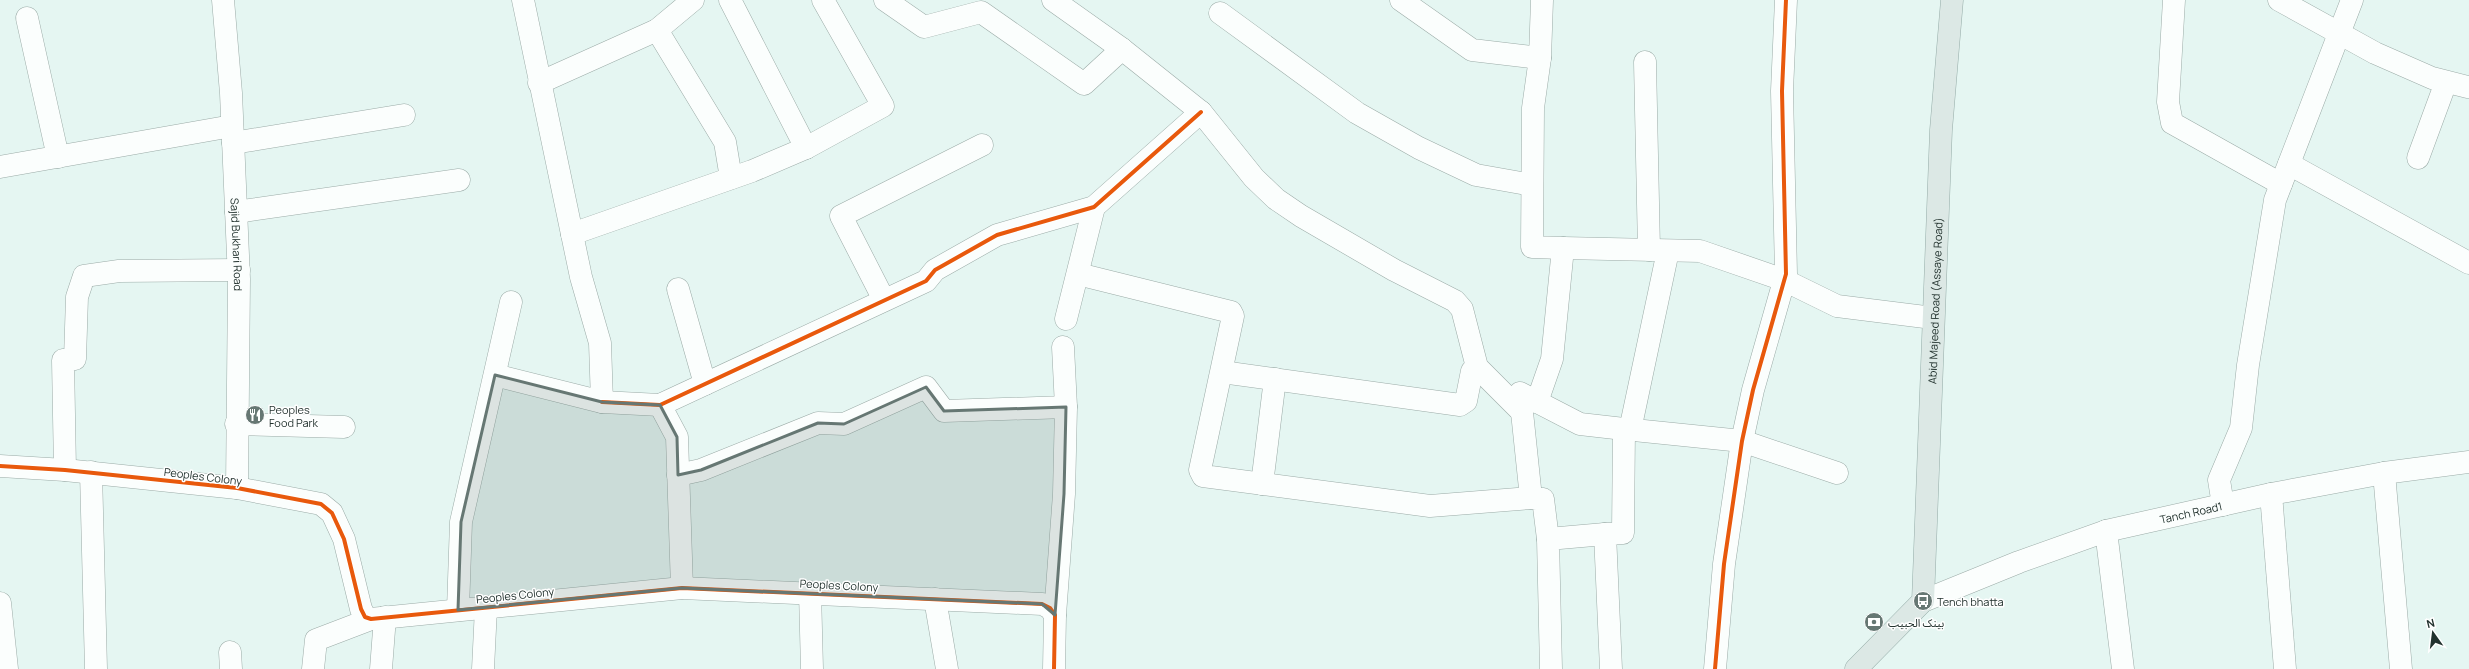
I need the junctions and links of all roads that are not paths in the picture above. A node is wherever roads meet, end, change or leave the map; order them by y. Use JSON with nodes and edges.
{"nodes":[{"id":1,"x":223,"y":0,"type":"edge"},
{"id":2,"x":524,"y":0,"type":"edge"},
{"id":3,"x":730,"y":0,"type":"edge"},
{"id":4,"x":823,"y":0,"type":"edge"},
{"id":5,"x":885,"y":0,"type":"edge"},
{"id":6,"x":1053,"y":0,"type":"edge"},
{"id":7,"x":1401,"y":0,"type":"edge"},
{"id":8,"x":1542,"y":0,"type":"edge"},
{"id":9,"x":1786,"y":0,"type":"edge"},
{"id":10,"x":1952,"y":0,"type":"edge"},
{"id":11,"x":2174,"y":0,"type":"edge"},
{"id":12,"x":2280,"y":0,"type":"edge"},
{"id":13,"x":2352,"y":0,"type":"edge"},
{"id":14,"x":686,"y":2,"type":"edge"},
{"id":15,"x":1220,"y":13,"type":"dead end"},
{"id":16,"x":27,"y":18,"type":"dead end"},
{"id":17,"x":657,"y":30,"type":"junction"},
{"id":18,"x":2341,"y":33,"type":"junction"},
{"id":19,"x":1122,"y":49,"type":"junction"},
{"id":20,"x":1540,"y":58,"type":"junction"},
{"id":21,"x":1645,"y":62,"type":"dead end"},
{"id":22,"x":2446,"y":82,"type":"junction"},
{"id":23,"x":539,"y":83,"type":"junction"},
{"id":24,"x":2468,"y":87,"type":"edge"},
{"id":25,"x":1201,"y":112,"type":"junction"},
{"id":26,"x":404,"y":115,"type":"dead end"},
{"id":27,"x":233,"y":135,"type":"junction"},
{"id":28,"x":982,"y":145,"type":"dead end"},
{"id":29,"x":806,"y":148,"type":"junction"},
{"id":30,"x":58,"y":157,"type":"junction"},
{"id":31,"x":2418,"y":158,"type":"dead end"},
{"id":32,"x":2289,"y":164,"type":"junction"},
{"id":33,"x":0,"y":167,"type":"edge"},
{"id":34,"x":731,"y":178,"type":"junction"},
{"id":35,"x":459,"y":180,"type":"dead end"},
{"id":36,"x":2281,"y":184,"type":"junction"},
{"id":37,"x":1532,"y":185,"type":"junction"},
{"id":38,"x":1094,"y":207,"type":"junction"},
{"id":39,"x":236,"y":212,"type":"junction"},
{"id":40,"x":572,"y":234,"type":"junction"},
{"id":41,"x":1564,"y":248,"type":"junction"},
{"id":42,"x":1659,"y":250,"type":"junction"},
{"id":43,"x":2469,"y":263,"type":"edge"},
{"id":44,"x":239,"y":270,"type":"junction"},
{"id":45,"x":1078,"y":274,"type":"junction"},
{"id":46,"x":1784,"y":280,"type":"junction"},
{"id":47,"x":678,"y":289,"type":"dead end"},
{"id":48,"x":884,"y":300,"type":"junction"},
{"id":49,"x":511,"y":302,"type":"dead end"},
{"id":50,"x":1933,"y":318,"type":"junction"},
{"id":51,"x":1066,"y":319,"type":"dead end"},
{"id":52,"x":1063,"y":347,"type":"dead end"},
{"id":53,"x":1477,"y":367,"type":"junction"},
{"id":54,"x":1222,"y":372,"type":"junction"},
{"id":55,"x":495,"y":375,"type":"junction"},
{"id":56,"x":1275,"y":379,"type":"junction"},
{"id":57,"x":705,"y":384,"type":"junction"},
{"id":58,"x":602,"y":402,"type":"junction"},
{"id":59,"x":660,"y":404,"type":"junction"},
{"id":60,"x":1066,"y":407,"type":"junction"},
{"id":61,"x":1530,"y":407,"type":"junction"},
{"id":62,"x":236,"y":424,"type":"junction"},
{"id":63,"x":344,"y":427,"type":"dead end"},
{"id":64,"x":1627,"y":429,"type":"junction"},
{"id":65,"x":1742,"y":441,"type":"junction"},
{"id":66,"x":2469,"y":462,"type":"edge"},
{"id":67,"x":0,"y":466,"type":"edge"},
{"id":68,"x":65,"y":470,"type":"junction"},
{"id":69,"x":91,"y":472,"type":"junction"},
{"id":70,"x":1837,"y":473,"type":"dead end"},
{"id":71,"x":2384,"y":473,"type":"junction"},
{"id":72,"x":678,"y":475,"type":"junction"},
{"id":73,"x":1262,"y":484,"type":"junction"},
{"id":74,"x":237,"y":488,"type":"junction"},
{"id":75,"x":2271,"y":494,"type":"junction"},
{"id":76,"x":1531,"y":498,"type":"junction"},
{"id":77,"x":2223,"y":505,"type":"junction"},
{"id":78,"x":2106,"y":531,"type":"junction"},
{"id":79,"x":1605,"y":534,"type":"junction"},
{"id":80,"x":1548,"y":539,"type":"junction"},
{"id":81,"x":682,"y":588,"type":"junction"},
{"id":82,"x":810,"y":592,"type":"junction"},
{"id":83,"x":935,"y":599,"type":"junction"},
{"id":84,"x":1923,"y":601,"type":"junction"},
{"id":85,"x":0,"y":603,"type":"edge"},
{"id":86,"x":486,"y":608,"type":"junction"},
{"id":87,"x":458,"y":610,"type":"junction"},
{"id":88,"x":1055,"y":616,"type":"junction"},
{"id":89,"x":378,"y":618,"type":"junction"},
{"id":90,"x":7,"y":669,"type":"edge"},
{"id":91,"x":96,"y":669,"type":"edge"},
{"id":92,"x":313,"y":669,"type":"edge"},
{"id":93,"x":381,"y":669,"type":"edge"},
{"id":94,"x":483,"y":669,"type":"edge"},
{"id":95,"x":812,"y":669,"type":"edge"},
{"id":96,"x":947,"y":669,"type":"edge"},
{"id":97,"x":1054,"y":669,"type":"edge"},
{"id":98,"x":1551,"y":669,"type":"edge"},
{"id":99,"x":1611,"y":669,"type":"edge"},
{"id":100,"x":1715,"y":669,"type":"edge"},
{"id":101,"x":1856,"y":669,"type":"edge"},
{"id":102,"x":2122,"y":669,"type":"edge"},
{"id":103,"x":2285,"y":669,"type":"edge"},
{"id":104,"x":2401,"y":669,"type":"edge"}],
"edges":[{"from":1,"to":27,"type":"street","name":"Sajid Bukhari Road"},
{"from":2,"to":23,"type":"street"},
{"from":3,"to":29,"type":"street"},
{"from":4,"to":29,"type":"street"},
{"from":5,"to":19,"type":"street"},
{"from":6,"to":19,"type":"street"},
{"from":7,"to":20,"type":"street"},
{"from":8,"to":20,"type":"street"},
{"from":9,"to":46,"type":"street"},
{"from":10,"to":50,"type":"main road","name":"Abid Majeed Road (Assaye Road)"},
{"from":11,"to":36,"type":"street"},
{"from":12,"to":18,"type":"street"},
{"from":13,"to":18,"type":"street"},
{"from":14,"to":17,"type":"street"},
{"from":15,"to":37,"type":"street"},
{"from":16,"to":30,"type":"street"},
{"from":17,"to":23,"type":"street"},
{"from":17,"to":34,"type":"street"},
{"from":18,"to":22,"type":"street"},
{"from":18,"to":32,"type":"street"},
{"from":19,"to":25,"type":"street"},
{"from":20,"to":37,"type":"street"},
{"from":21,"to":42,"type":"street"},
{"from":22,"to":24,"type":"street"},
{"from":22,"to":31,"type":"street"},
{"from":23,"to":40,"type":"street"},
{"from":25,"to":38,"type":"street"},
{"from":25,"to":53,"type":"street"},
{"from":26,"to":27,"type":"street"},
{"from":27,"to":30,"type":"street"},
{"from":27,"to":39,"type":"street","name":"Sajid Bukhari Road"},
{"from":28,"to":48,"type":"street"},
{"from":29,"to":34,"type":"street"},
{"from":30,"to":33,"type":"street"},
{"from":32,"to":36,"type":"street"},
{"from":32,"to":43,"type":"street"},
{"from":34,"to":40,"type":"street"},
{"from":35,"to":39,"type":"street"},
{"from":36,"to":77,"type":"street"},
{"from":37,"to":41,"type":"street"},
{"from":38,"to":45,"type":"street"},
{"from":38,"to":48,"type":"street"},
{"from":39,"to":44,"type":"street","name":"Sajid Bukhari Road"},
{"from":40,"to":58,"type":"street"},
{"from":41,"to":42,"type":"street"},
{"from":41,"to":61,"type":"street"},
{"from":42,"to":46,"type":"street"},
{"from":42,"to":64,"type":"street"},
{"from":44,"to":62,"type":"street","name":"Sajid Bukhari Road"},
{"from":44,"to":68,"type":"street"},
{"from":45,"to":51,"type":"street"},
{"from":45,"to":54,"type":"street"},
{"from":46,"to":50,"type":"street"},
{"from":46,"to":65,"type":"street"},
{"from":47,"to":57,"type":"street"},
{"from":48,"to":57,"type":"street"},
{"from":49,"to":55,"type":"street"},
{"from":50,"to":84,"type":"main road","name":"Abid Majeed Road (Assaye Road)"},
{"from":52,"to":60,"type":"street"},
{"from":53,"to":56,"type":"street"},
{"from":53,"to":61,"type":"street"},
{"from":54,"to":56,"type":"street"},
{"from":54,"to":73,"type":"street"},
{"from":55,"to":58,"type":"street"},
{"from":55,"to":87,"type":"street"},
{"from":56,"to":73,"type":"street"},
{"from":57,"to":59,"type":"street"},
{"from":58,"to":59,"type":"street"},
{"from":59,"to":72,"type":"street"},
{"from":60,"to":72,"type":"street"},
{"from":60,"to":88,"type":"street"},
{"from":61,"to":64,"type":"street"},
{"from":61,"to":76,"type":"street"},
{"from":62,"to":63,"type":"street"},
{"from":62,"to":74,"type":"street","name":"Sajid Bukhari Road"},
{"from":64,"to":65,"type":"street"},
{"from":64,"to":79,"type":"street"},
{"from":65,"to":70,"type":"street"},
{"from":65,"to":100,"type":"street"},
{"from":66,"to":71,"type":"street","name":"Tanch Road1"},
{"from":67,"to":68,"type":"street","name":"Peoples Colony"},
{"from":68,"to":69,"type":"street","name":"Peoples Colony"},
{"from":69,"to":74,"type":"street","name":"Peoples Colony"},
{"from":69,"to":91,"type":"street"},
{"from":71,"to":75,"type":"street","name":"Tanch Road1"},
{"from":71,"to":104,"type":"street"},
{"from":72,"to":81,"type":"street"},
{"from":73,"to":76,"type":"street"},
{"from":74,"to":89,"type":"street","name":"Peoples Colony"},
{"from":75,"to":77,"type":"street","name":"Tanch Road1"},
{"from":75,"to":103,"type":"street"},
{"from":76,"to":80,"type":"street"},
{"from":77,"to":78,"type":"street","name":"Tanch Road1"},
{"from":78,"to":84,"type":"street","name":"Tanch Road1"},
{"from":78,"to":102,"type":"street"},
{"from":79,"to":80,"type":"street"},
{"from":79,"to":99,"type":"street"},
{"from":80,"to":98,"type":"street"},
{"from":81,"to":82,"type":"street","name":"Peoples Colony"},
{"from":81,"to":86,"type":"street","name":"Peoples Colony"},
{"from":82,"to":83,"type":"street","name":"Peoples Colony"},
{"from":82,"to":95,"type":"street"},
{"from":83,"to":88,"type":"street","name":"Peoples Colony"},
{"from":83,"to":96,"type":"street"},
{"from":84,"to":101,"type":"main road"},
{"from":85,"to":90,"type":"street"},
{"from":86,"to":87,"type":"street","name":"Peoples Colony"},
{"from":86,"to":94,"type":"street"},
{"from":87,"to":89,"type":"street","name":"Peoples Colony"},
{"from":88,"to":97,"type":"street"},
{"from":89,"to":92,"type":"street"},
{"from":89,"to":93,"type":"street"}]}
